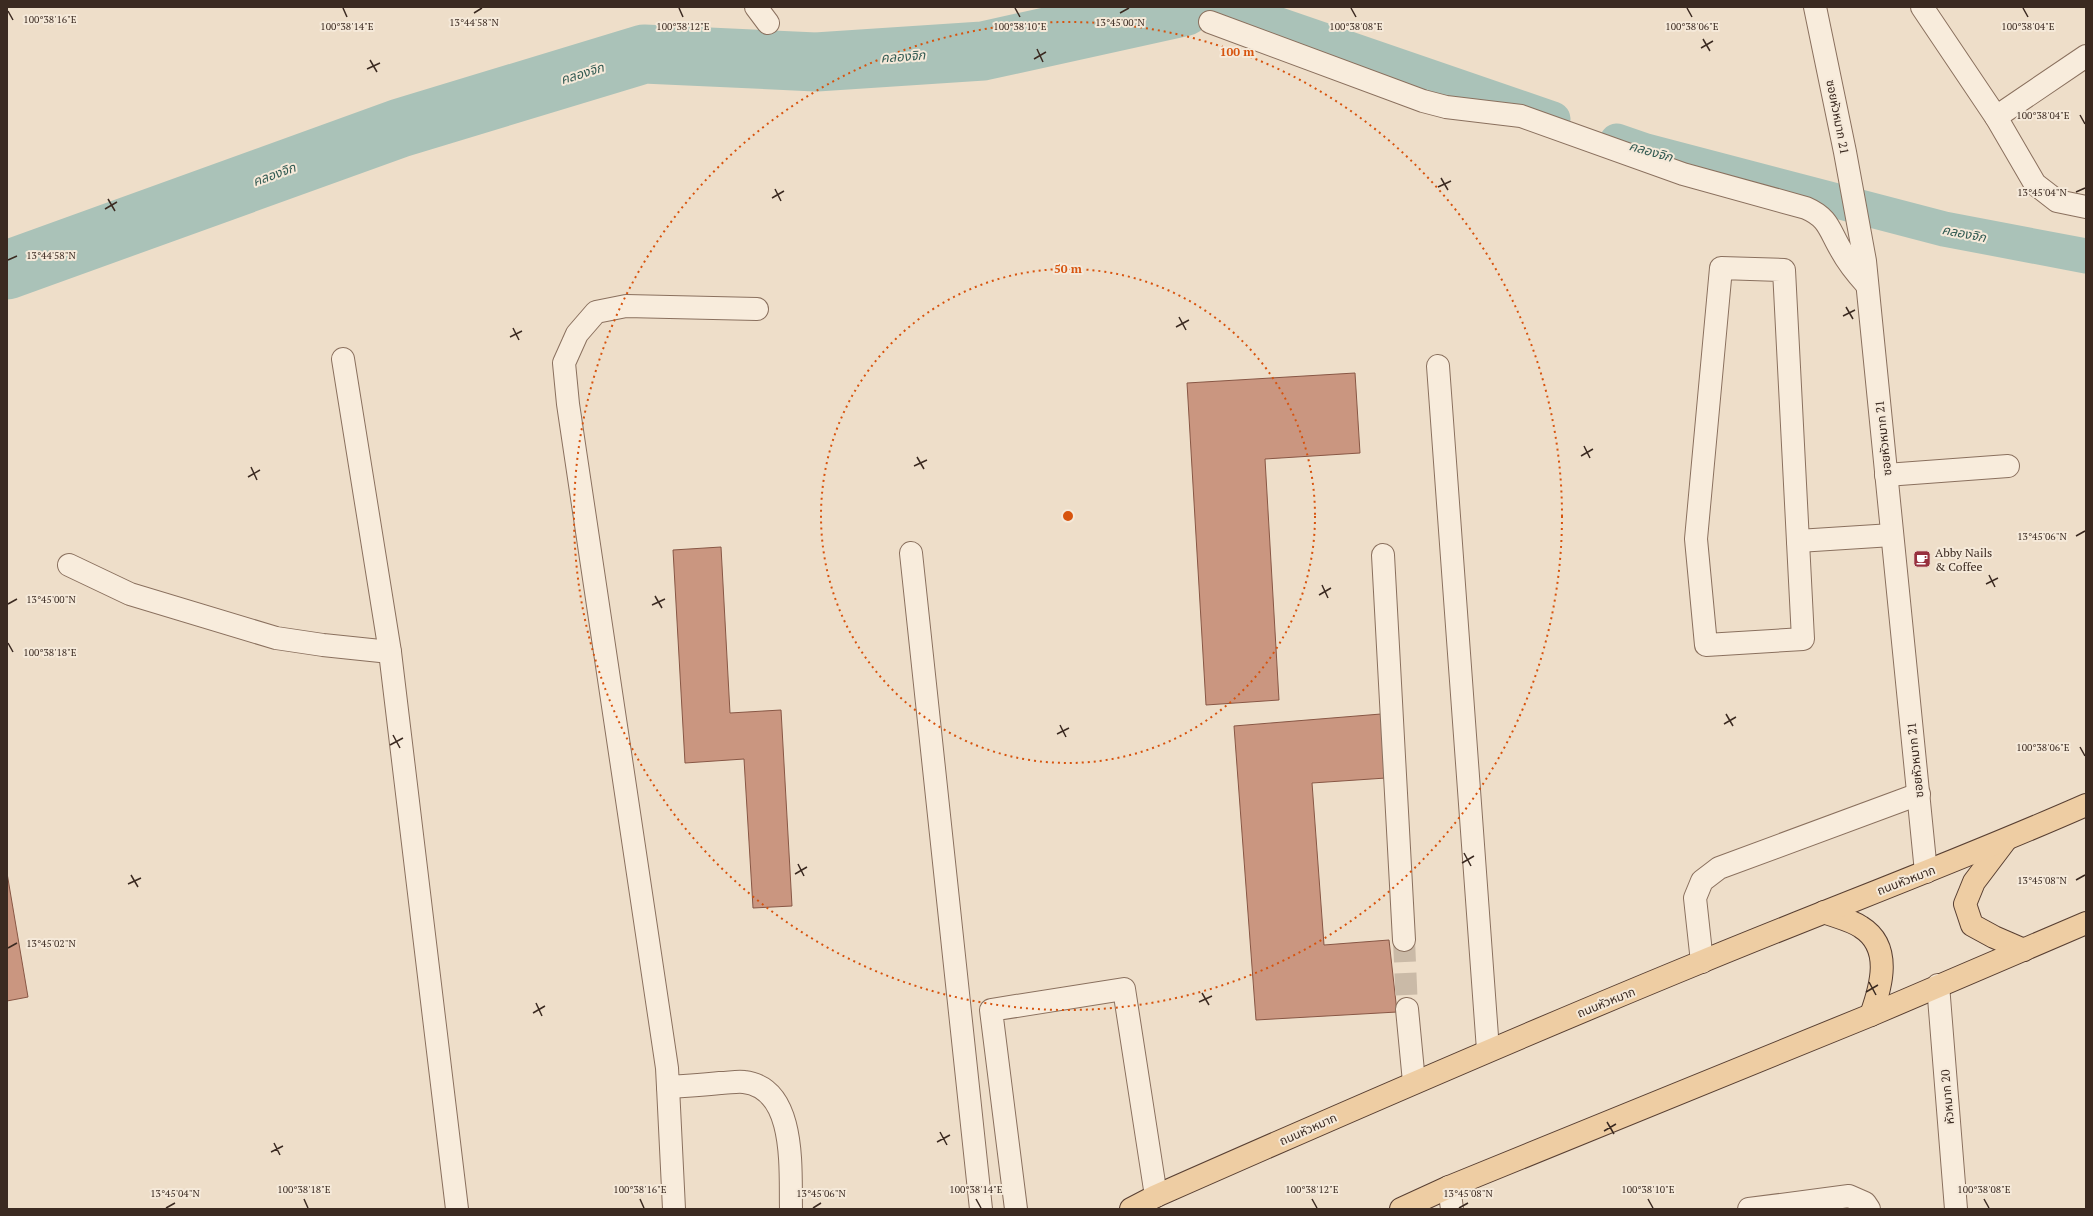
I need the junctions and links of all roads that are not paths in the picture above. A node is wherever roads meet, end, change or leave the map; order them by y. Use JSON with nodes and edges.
{"nodes":[{"id":1,"x":1815,"y":7,"type":"edge"},
{"id":2,"x":1922,"y":7,"type":"edge"},
{"id":3,"x":1210,"y":22,"type":"dead end"},
{"id":4,"x":2086,"y":56,"type":"edge"},
{"id":5,"x":1996,"y":117,"type":"junction"},
{"id":6,"x":2086,"y":207,"type":"edge"},
{"id":7,"x":1867,"y":285,"type":"junction"},
{"id":8,"x":757,"y":308,"type":"dead end"},
{"id":9,"x":343,"y":359,"type":"dead end"},
{"id":10,"x":1438,"y":366,"type":"dead end"},
{"id":11,"x":2008,"y":466,"type":"dead end"},
{"id":12,"x":1886,"y":474,"type":"junction"},
{"id":13,"x":1892,"y":535,"type":"junction"},
{"id":14,"x":1798,"y":541,"type":"junction"},
{"id":15,"x":911,"y":553,"type":"dead end"},
{"id":16,"x":1383,"y":555,"type":"dead end"},
{"id":17,"x":69,"y":566,"type":"dead end"},
{"id":18,"x":390,"y":652,"type":"junction"},
{"id":19,"x":1919,"y":794,"type":"junction"},
{"id":20,"x":2086,"y":805,"type":"edge"},
{"id":21,"x":2006,"y":840,"type":"junction"},
{"id":22,"x":1926,"y":872,"type":"junction"},
{"id":23,"x":1824,"y":912,"type":"junction"},
{"id":24,"x":2086,"y":923,"type":"edge"},
{"id":25,"x":1404,"y":940,"type":"tunnel mouth"},
{"id":26,"x":2024,"y":950,"type":"junction"},
{"id":27,"x":1702,"y":962,"type":"junction"},
{"id":28,"x":1938,"y":985,"type":"junction"},
{"id":29,"x":1407,"y":1009,"type":"tunnel mouth"},
{"id":30,"x":1871,"y":1015,"type":"junction"},
{"id":31,"x":1488,"y":1050,"type":"junction"},
{"id":32,"x":1414,"y":1082,"type":"junction"},
{"id":33,"x":668,"y":1087,"type":"junction"},
{"id":34,"x":1449,"y":1187,"type":"junction"},
{"id":35,"x":1156,"y":1196,"type":"junction"},
{"id":36,"x":456,"y":1209,"type":"edge"},
{"id":37,"x":674,"y":1209,"type":"edge"},
{"id":38,"x":791,"y":1209,"type":"edge"},
{"id":39,"x":981,"y":1209,"type":"edge"},
{"id":40,"x":1016,"y":1209,"type":"edge"},
{"id":41,"x":1130,"y":1209,"type":"edge"},
{"id":42,"x":1400,"y":1209,"type":"edge"},
{"id":43,"x":1452,"y":1209,"type":"edge"},
{"id":44,"x":1750,"y":1209,"type":"edge"},
{"id":45,"x":1869,"y":1209,"type":"edge"},
{"id":46,"x":1956,"y":1209,"type":"edge"}],
"edges":[{"from":1,"to":7,"type":"street","name":"ซอยหัวหมาก 21"},
{"from":2,"to":5,"type":"street"},
{"from":3,"to":7,"type":"street"},
{"from":4,"to":5,"type":"street"},
{"from":5,"to":6,"type":"street"},
{"from":7,"to":12,"type":"street","name":"ซอยหัวหมาก 21"},
{"from":8,"to":33,"type":"street"},
{"from":9,"to":18,"type":"street"},
{"from":10,"to":31,"type":"street"},
{"from":11,"to":12,"type":"street"},
{"from":12,"to":13,"type":"street","name":"ซอยหัวหมาก 21"},
{"from":13,"to":14,"type":"street"},
{"from":13,"to":19,"type":"street","name":"ซอยหัวหมาก 21"},
{"from":14,"to":14,"type":"street"},
{"from":15,"to":39,"type":"street"},
{"from":16,"to":25,"type":"street"},
{"from":17,"to":18,"type":"street"},
{"from":18,"to":36,"type":"street"},
{"from":19,"to":22,"type":"street","name":"ซอยหัวหมาก 21"},
{"from":19,"to":27,"type":"street"},
{"from":20,"to":21,"type":"main road","name":"ถนนหัวหมาก"},
{"from":21,"to":22,"type":"main road","name":"ถนนหัวหมาก"},
{"from":21,"to":26,"type":"main road"},
{"from":22,"to":23,"type":"main road","name":"ถนนหัวหมาก"},
{"from":23,"to":27,"type":"main road","name":"ถนนหัวหมาก"},
{"from":23,"to":30,"type":"main road"},
{"from":24,"to":26,"type":"main road"},
{"from":26,"to":28,"type":"main road"},
{"from":27,"to":31,"type":"main road","name":"ถนนหัวหมาก"},
{"from":28,"to":30,"type":"main road"},
{"from":28,"to":46,"type":"street","name":"หัวหมาก 20"},
{"from":29,"to":32,"type":"street"},
{"from":30,"to":34,"type":"main road"},
{"from":31,"to":32,"type":"main road","name":"ถนนหัวหมาก"},
{"from":32,"to":35,"type":"main road","name":"ถนนหัวหมาก"},
{"from":33,"to":37,"type":"street"},
{"from":33,"to":38,"type":"street"},
{"from":34,"to":42,"type":"main road"},
{"from":34,"to":43,"type":"street"},
{"from":35,"to":40,"type":"street"},
{"from":35,"to":41,"type":"main road","name":"ถนนหัวหมาก"},
{"from":44,"to":45,"type":"street"}]}
